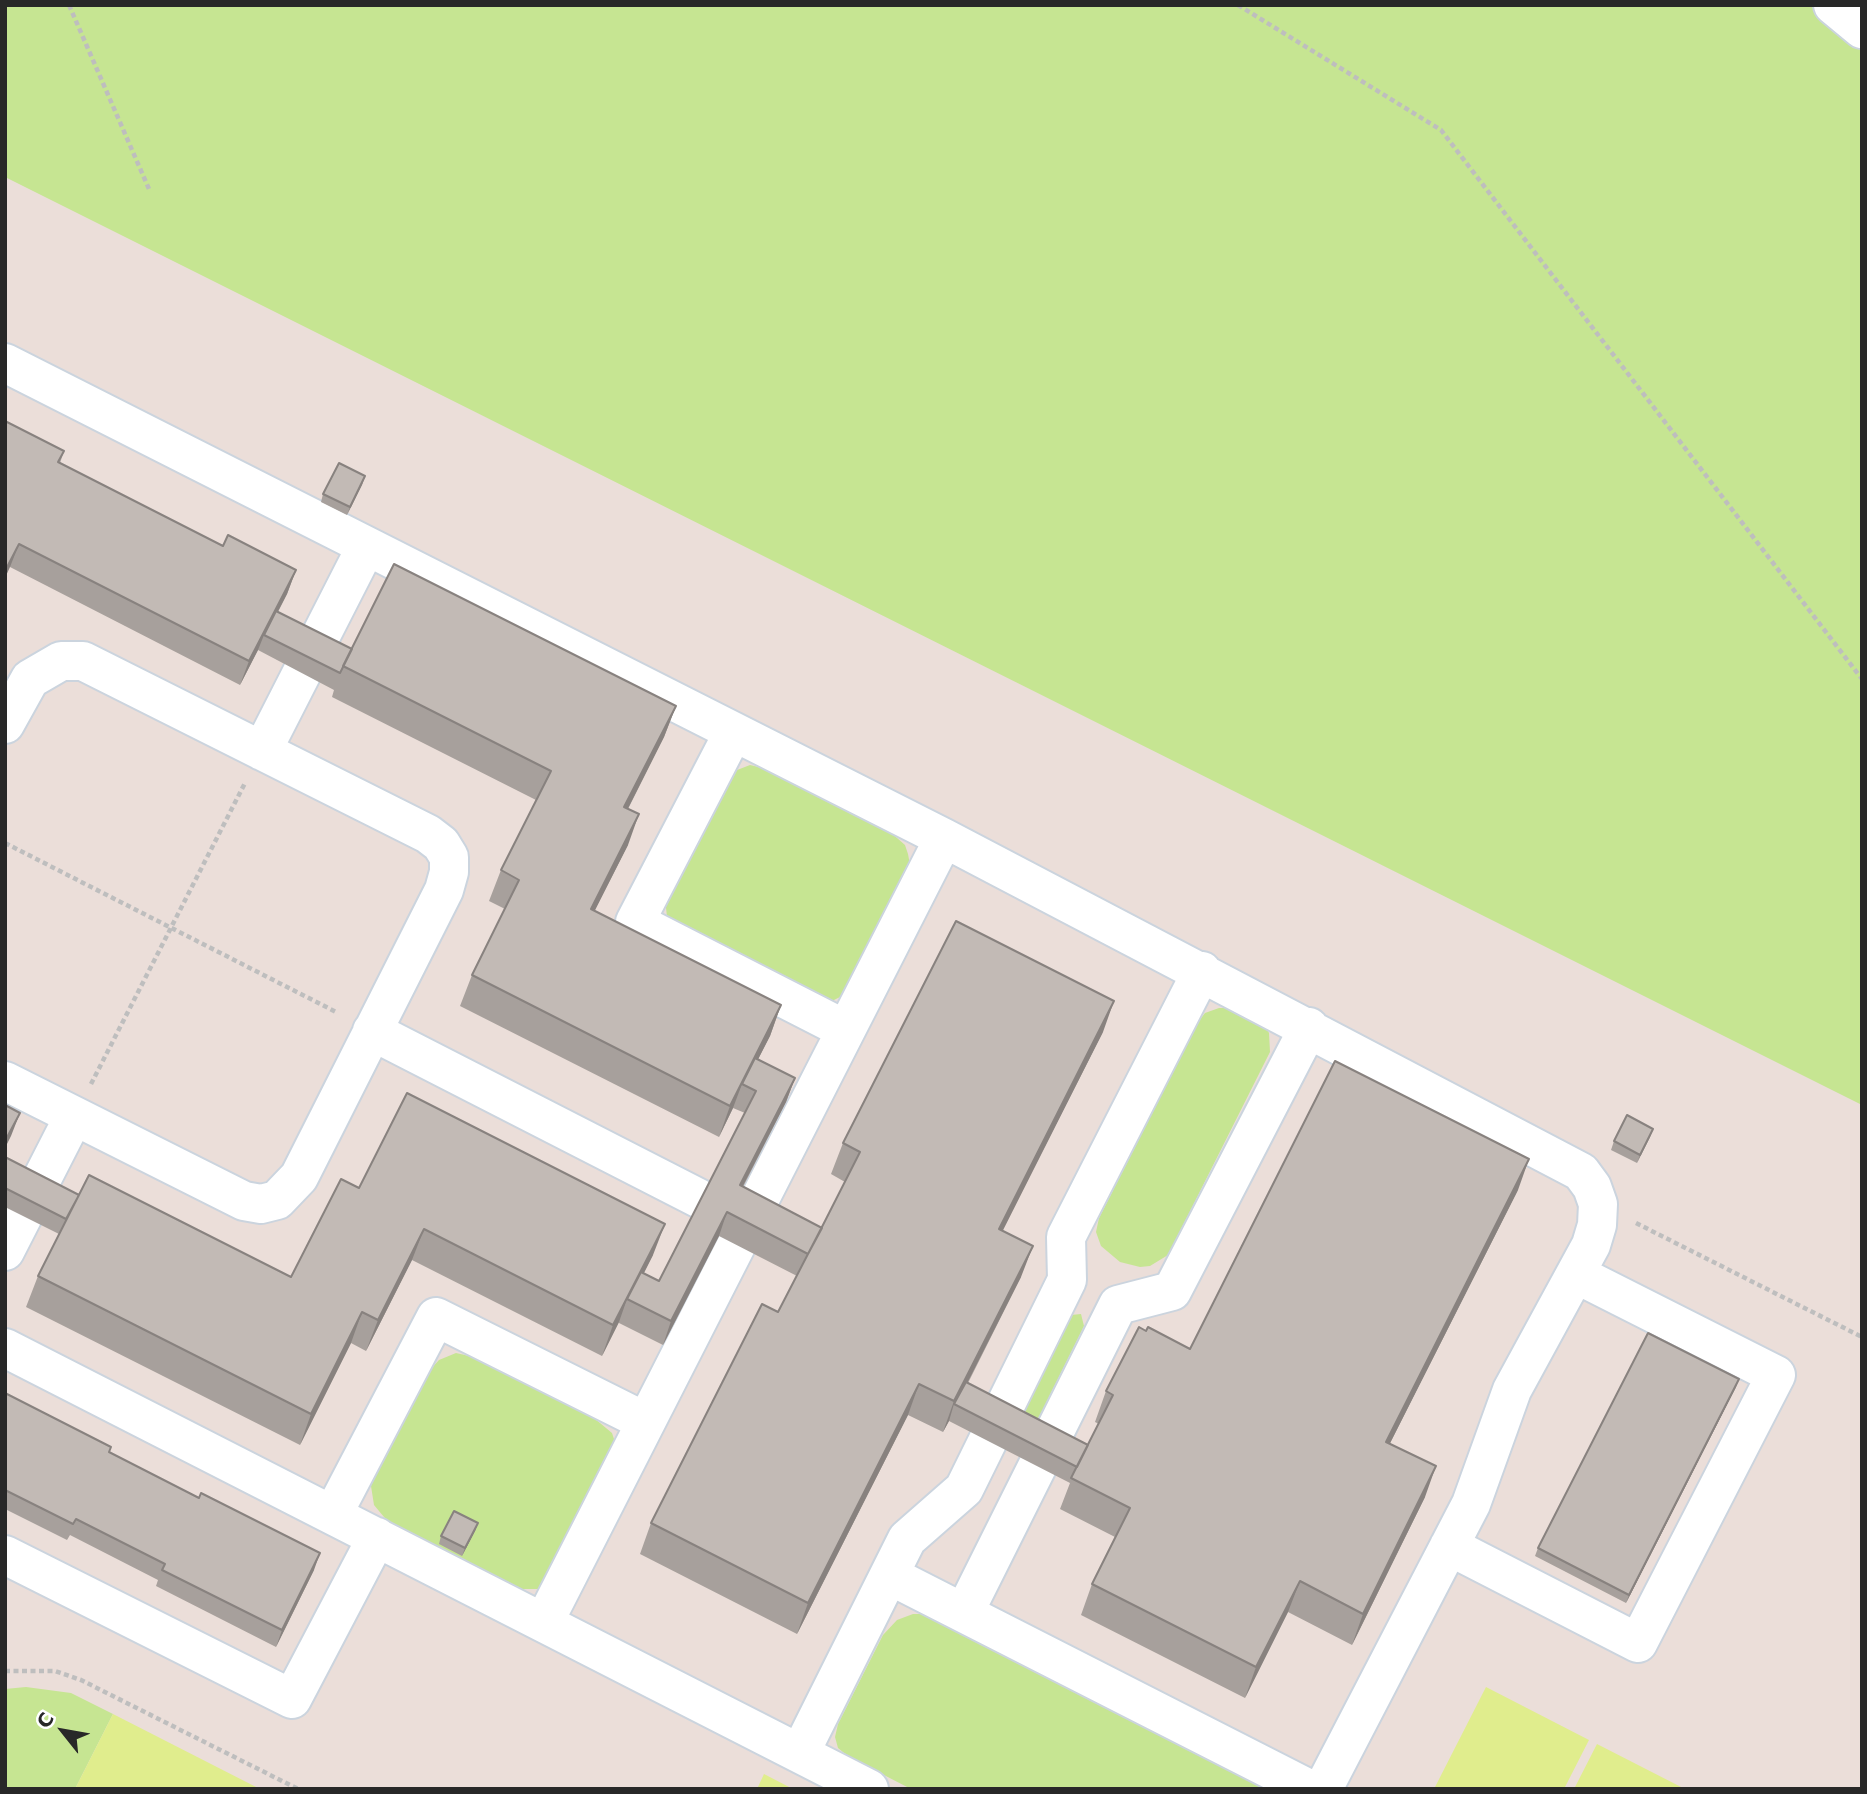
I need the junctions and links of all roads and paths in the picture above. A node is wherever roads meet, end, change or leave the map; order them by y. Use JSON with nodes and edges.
{"nodes":[{"id":1,"x":69,"y":5,"type":"edge"},
{"id":2,"x":1238,"y":5,"type":"edge"},
{"id":3,"x":1833,"y":5,"type":"edge"},
{"id":4,"x":1862,"y":29,"type":"edge"},
{"id":5,"x":149,"y":189,"type":"dead end"},
{"id":6,"x":5,"y":363,"type":"edge"},
{"id":7,"x":366,"y":547,"type":"junction"},
{"id":8,"x":1862,"y":679,"type":"edge"},
{"id":9,"x":5,"y":724,"type":"edge"},
{"id":10,"x":733,"y":733,"type":"junction"},
{"id":11,"x":262,"y":751,"type":"junction"},
{"id":12,"x":944,"y":838,"type":"junction"},
{"id":13,"x":5,"y":843,"type":"edge"},
{"id":14,"x":171,"y":928,"type":"junction"},
{"id":15,"x":1202,"y":971,"type":"junction"},
{"id":16,"x":1309,"y":1027,"type":"junction"},
{"id":17,"x":846,"y":1030,"type":"junction"},
{"id":18,"x":372,"y":1031,"type":"junction"},
{"id":19,"x":5,"y":1081,"type":"edge"},
{"id":20,"x":74,"y":1116,"type":"junction"},
{"id":21,"x":1598,"y":1204,"type":"junction"},
{"id":22,"x":748,"y":1223,"type":"junction"},
{"id":23,"x":5,"y":1251,"type":"edge"},
{"id":24,"x":1576,"y":1274,"type":"junction"},
{"id":25,"x":1068,"y":1280,"type":"junction"},
{"id":26,"x":1118,"y":1305,"type":"junction"},
{"id":27,"x":1862,"y":1337,"type":"edge"},
{"id":28,"x":5,"y":1348,"type":"edge"},
{"id":29,"x":646,"y":1422,"type":"junction"},
{"id":30,"x":333,"y":1514,"type":"junction"},
{"id":31,"x":377,"y":1536,"type":"junction"},
{"id":32,"x":1449,"y":1546,"type":"junction"},
{"id":33,"x":5,"y":1555,"type":"edge"},
{"id":34,"x":889,"y":1575,"type":"junction"},
{"id":35,"x":964,"y":1613,"type":"junction"},
{"id":36,"x":544,"y":1622,"type":"junction"},
{"id":37,"x":5,"y":1671,"type":"edge"},
{"id":38,"x":800,"y":1753,"type":"junction"},
{"id":39,"x":298,"y":1789,"type":"edge"},
{"id":40,"x":869,"y":1789,"type":"edge"},
{"id":41,"x":1309,"y":1789,"type":"edge"},
{"id":42,"x":1323,"y":1789,"type":"edge"}],
"edges":[{"from":1,"to":5,"type":"path"},
{"from":2,"to":8,"type":"path"},
{"from":3,"to":4,"type":"lane"},
{"from":6,"to":7,"type":"lane"},
{"from":7,"to":10,"type":"lane"},
{"from":7,"to":11,"type":"lane"},
{"from":9,"to":11,"type":"lane"},
{"from":10,"to":12,"type":"lane"},
{"from":10,"to":17,"type":"lane"},
{"from":11,"to":14,"type":"path"},
{"from":11,"to":18,"type":"lane"},
{"from":12,"to":15,"type":"lane"},
{"from":12,"to":17,"type":"lane"},
{"from":13,"to":14,"type":"path"},
{"from":14,"to":18,"type":"path"},
{"from":14,"to":20,"type":"path"},
{"from":15,"to":16,"type":"lane"},
{"from":15,"to":25,"type":"lane"},
{"from":16,"to":21,"type":"lane"},
{"from":16,"to":26,"type":"lane"},
{"from":17,"to":22,"type":"lane"},
{"from":18,"to":20,"type":"lane"},
{"from":18,"to":22,"type":"lane"},
{"from":19,"to":20,"type":"lane"},
{"from":20,"to":23,"type":"lane"},
{"from":21,"to":24,"type":"lane"},
{"from":21,"to":27,"type":"path"},
{"from":22,"to":29,"type":"lane"},
{"from":24,"to":32,"type":"lane"},
{"from":24,"to":32,"type":"lane"},
{"from":25,"to":26,"type":"lane"},
{"from":25,"to":34,"type":"lane"},
{"from":26,"to":35,"type":"lane"},
{"from":28,"to":30,"type":"lane"},
{"from":29,"to":30,"type":"lane"},
{"from":29,"to":36,"type":"lane"},
{"from":30,"to":31,"type":"lane"},
{"from":31,"to":33,"type":"lane"},
{"from":31,"to":36,"type":"lane"},
{"from":32,"to":42,"type":"lane"},
{"from":34,"to":35,"type":"lane"},
{"from":34,"to":38,"type":"lane"},
{"from":35,"to":41,"type":"lane"},
{"from":36,"to":38,"type":"lane"},
{"from":37,"to":39,"type":"path"},
{"from":38,"to":40,"type":"lane"}]}
